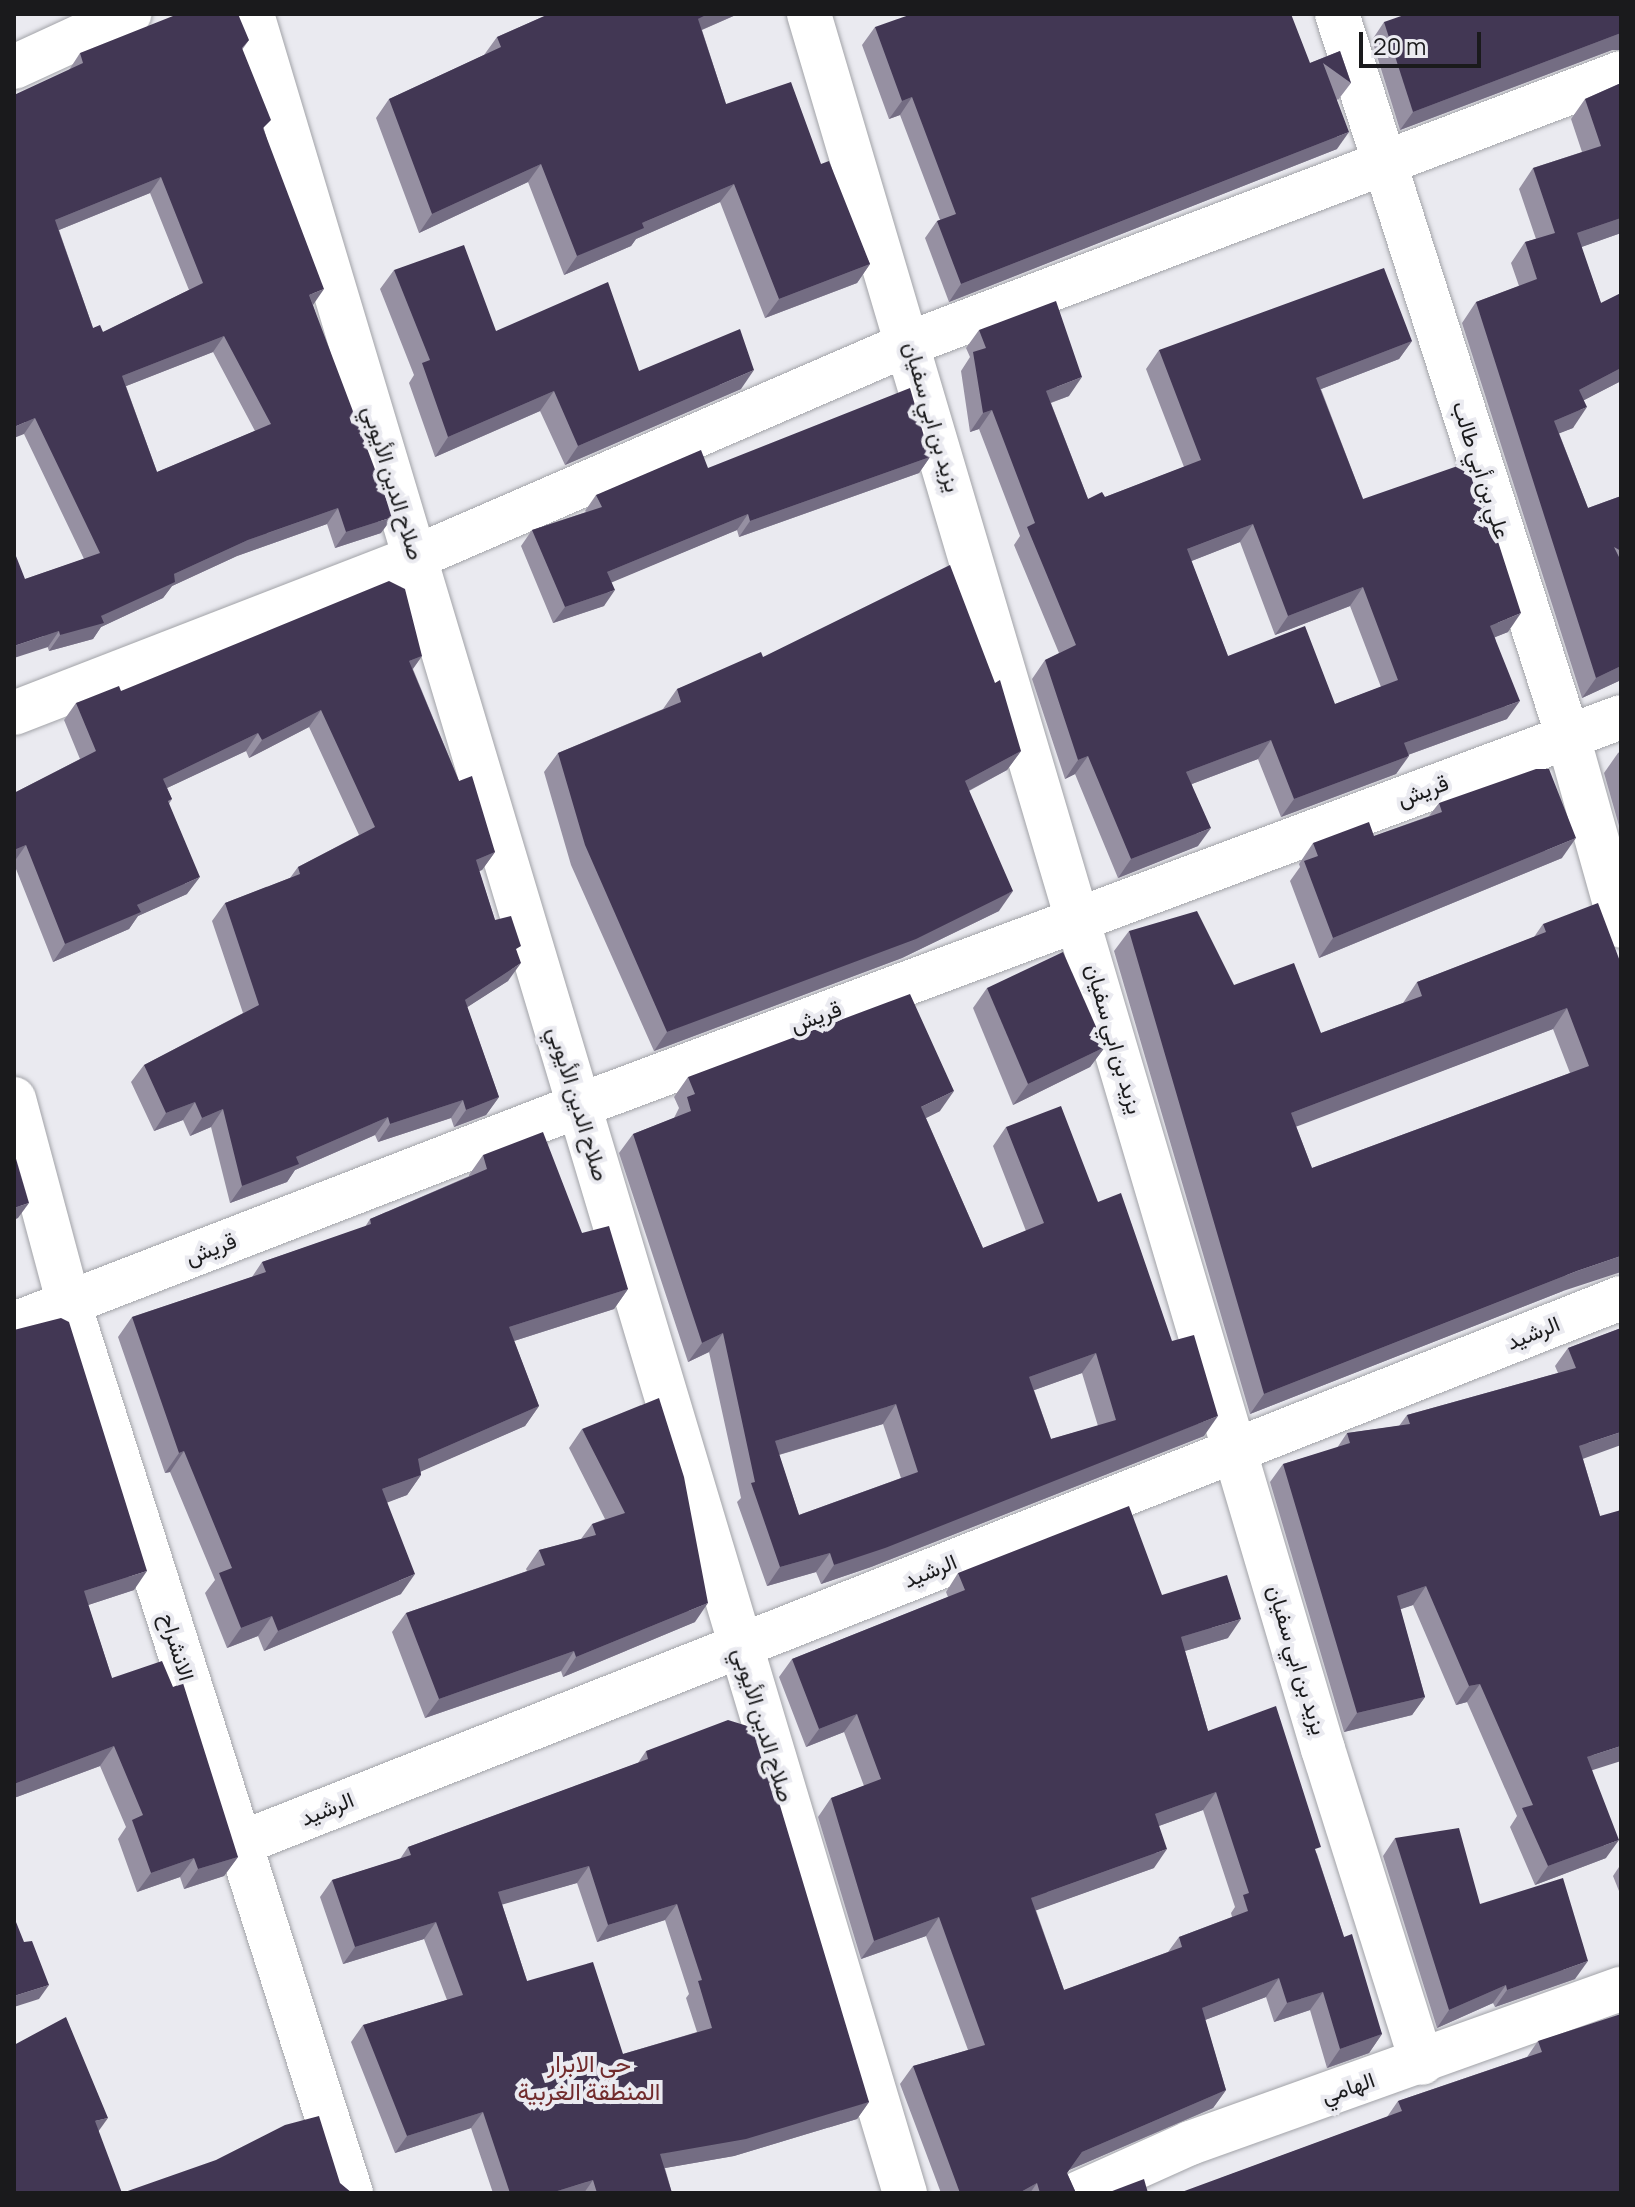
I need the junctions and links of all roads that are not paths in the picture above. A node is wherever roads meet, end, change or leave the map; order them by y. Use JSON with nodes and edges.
{"nodes":[{"id":1,"x":129,"y":14,"type":"edge"},
{"id":2,"x":252,"y":14,"type":"edge"},
{"id":3,"x":809,"y":14,"type":"edge"},
{"id":4,"x":1337,"y":14,"type":"edge"},
{"id":5,"x":14,"y":67,"type":"edge"},
{"id":6,"x":1621,"y":73,"type":"edge"},
{"id":7,"x":1382,"y":166,"type":"junction"},
{"id":8,"x":910,"y":343,"type":"junction"},
{"id":9,"x":416,"y":557,"type":"junction"},
{"id":10,"x":14,"y":713,"type":"edge"},
{"id":11,"x":1621,"y":717,"type":"edge"},
{"id":12,"x":1568,"y":737,"type":"junction"},
{"id":13,"x":1079,"y":919,"type":"junction"},
{"id":14,"x":1621,"y":926,"type":"edge"},
{"id":15,"x":14,"y":1099,"type":"edge"},
{"id":16,"x":578,"y":1106,"type":"junction"},
{"id":17,"x":1621,"y":1298,"type":"edge"},
{"id":18,"x":69,"y":1304,"type":"junction"},
{"id":19,"x":14,"y":1324,"type":"edge"},
{"id":20,"x":1234,"y":1451,"type":"junction"},
{"id":21,"x":739,"y":1646,"type":"junction"},
{"id":22,"x":239,"y":1844,"type":"junction"},
{"id":23,"x":1621,"y":1989,"type":"edge"},
{"id":24,"x":1422,"y":2063,"type":"junction"},
{"id":25,"x":351,"y":2193,"type":"edge"},
{"id":26,"x":905,"y":2193,"type":"edge"},
{"id":27,"x":1079,"y":2193,"type":"edge"}],
"edges":[{"from":1,"to":5,"type":"street"},
{"from":2,"to":9,"type":"street","name":"صلاح الدين الأيوبي"},
{"from":3,"to":8,"type":"street","name":"يزيد بن ابي سفيان"},
{"from":4,"to":7,"type":"street","name":"علي بن أبي طالب"},
{"from":6,"to":7,"type":"street"},
{"from":7,"to":8,"type":"street"},
{"from":7,"to":12,"type":"street","name":"علي بن أبي طالب"},
{"from":8,"to":9,"type":"street"},
{"from":8,"to":13,"type":"street","name":"يزيد بن ابي سفيان"},
{"from":9,"to":10,"type":"street"},
{"from":9,"to":16,"type":"street","name":"صلاح الدين الأيوبي"},
{"from":11,"to":12,"type":"street","name":"قريش"},
{"from":12,"to":13,"type":"street","name":"قريش"},
{"from":12,"to":14,"type":"street","name":"علي بن أبي طالب"},
{"from":13,"to":16,"type":"street","name":"قريش"},
{"from":13,"to":20,"type":"street","name":"يزيد بن ابي سفيان"},
{"from":15,"to":18,"type":"street","name":"الانشراح"},
{"from":16,"to":18,"type":"street","name":"قريش"},
{"from":16,"to":21,"type":"street","name":"صلاح الدين الأيوبي"},
{"from":17,"to":20,"type":"street","name":"الرشيد"},
{"from":18,"to":19,"type":"street","name":"قريش"},
{"from":18,"to":22,"type":"street","name":"الانشراح"},
{"from":20,"to":21,"type":"street","name":"الرشيد"},
{"from":20,"to":24,"type":"street","name":"يزيد بن ابي سفيان"},
{"from":21,"to":22,"type":"street","name":"الرشيد"},
{"from":21,"to":26,"type":"street","name":"صلاح الدين الأيوبي"},
{"from":22,"to":25,"type":"street","name":"الانشراح"},
{"from":23,"to":24,"type":"street","name":"الهامي"},
{"from":24,"to":27,"type":"street","name":"الهامي"}]}
